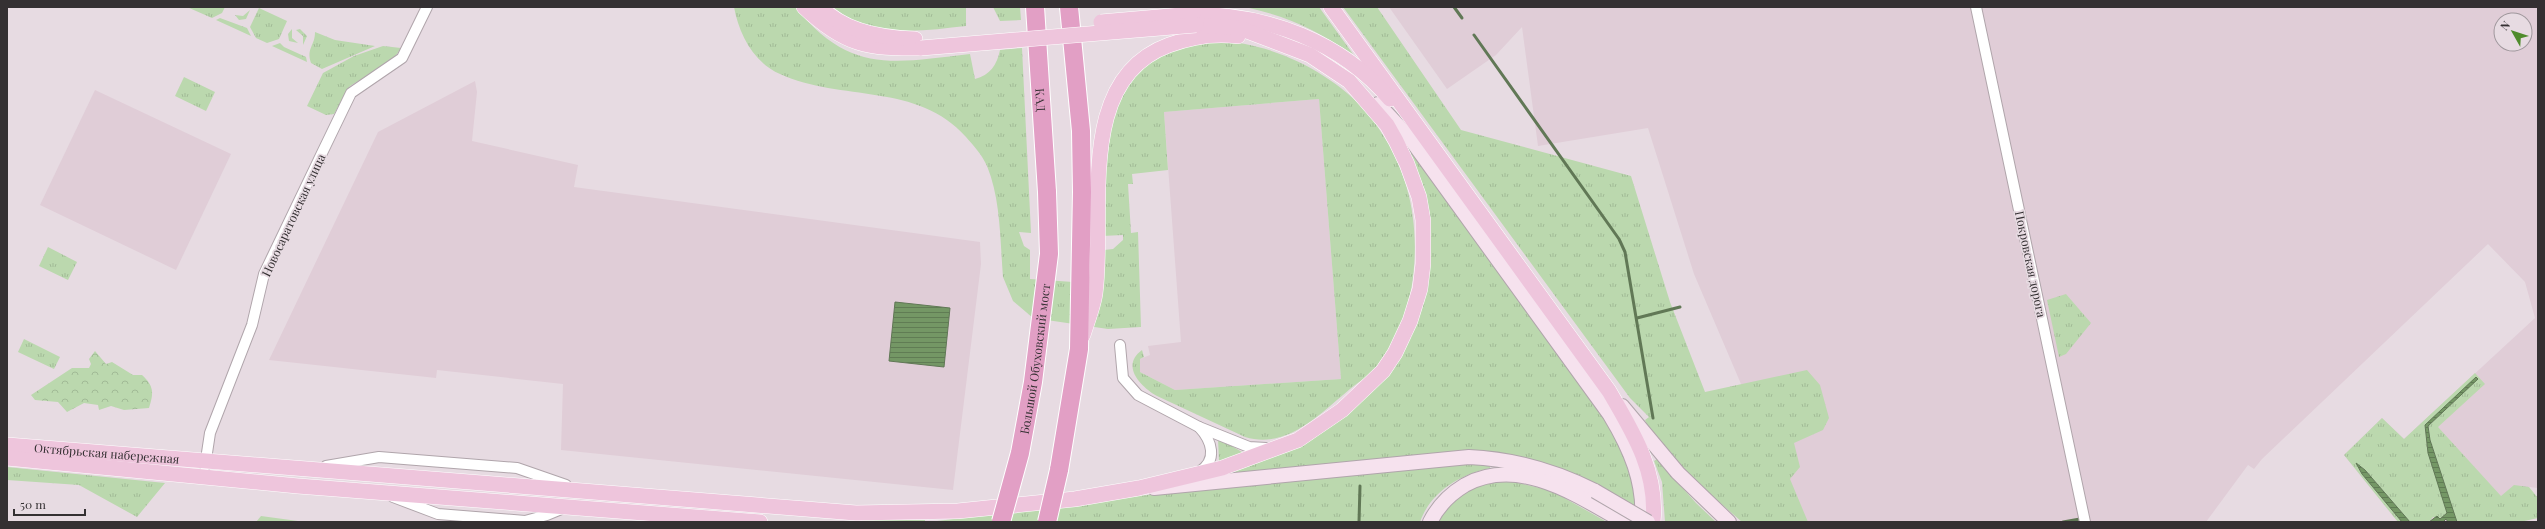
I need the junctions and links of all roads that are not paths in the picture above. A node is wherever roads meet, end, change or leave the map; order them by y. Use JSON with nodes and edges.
{"nodes":[{"id":1,"x":427,"y":7,"type":"edge"},
{"id":2,"x":804,"y":7,"type":"edge"},
{"id":3,"x":821,"y":7,"type":"edge"},
{"id":4,"x":1035,"y":7,"type":"edge"},
{"id":5,"x":1069,"y":7,"type":"edge"},
{"id":6,"x":1331,"y":7,"type":"edge"},
{"id":7,"x":1976,"y":7,"type":"edge"},
{"id":8,"x":1194,"y":19,"type":"junction"},
{"id":9,"x":1268,"y":40,"type":"junction"},
{"id":10,"x":920,"y":44,"type":"junction"},
{"id":11,"x":1349,"y":81,"type":"junction"},
{"id":12,"x":1429,"y":140,"type":"junction"},
{"id":13,"x":1047,"y":192,"type":"joint"},
{"id":14,"x":1120,"y":345,"type":"dead end"},
{"id":15,"x":1079,"y":349,"type":"junction"},
{"id":16,"x":1609,"y":391,"type":"junction"},
{"id":17,"x":1199,"y":427,"type":"junction"},
{"id":18,"x":7,"y":445,"type":"edge"},
{"id":19,"x":1278,"y":448,"type":"junction"},
{"id":20,"x":7,"y":458,"type":"edge"},
{"id":21,"x":206,"y":460,"type":"junction"},
{"id":22,"x":1195,"y":474,"type":"junction"},
{"id":23,"x":204,"y":478,"type":"junction"},
{"id":24,"x":1139,"y":488,"type":"junction"},
{"id":25,"x":1592,"y":497,"type":"junction"},
{"id":26,"x":760,"y":522,"type":"edge"},
{"id":27,"x":1001,"y":522,"type":"edge"},
{"id":28,"x":1047,"y":522,"type":"edge"},
{"id":29,"x":1430,"y":522,"type":"edge"},
{"id":30,"x":1624,"y":522,"type":"edge"},
{"id":31,"x":1642,"y":522,"type":"edge"},
{"id":32,"x":1648,"y":522,"type":"edge"},
{"id":33,"x":1653,"y":522,"type":"edge"},
{"id":34,"x":1729,"y":522,"type":"edge"},
{"id":35,"x":2085,"y":522,"type":"edge"}],
"edges":[{"from":1,"to":21,"type":"street","name":"Новосаратовская улица"},
{"from":2,"to":10,"type":"main road"},
{"from":3,"to":10,"type":"main road"},
{"from":4,"to":13,"type":"highway","name":"КАД"},
{"from":5,"to":15,"type":"highway"},
{"from":6,"to":12,"type":"main road"},
{"from":7,"to":35,"type":"street","name":"Покровская дорога"},
{"from":8,"to":9,"type":"main road"},
{"from":8,"to":10,"type":"main road","bridge":true},
{"from":8,"to":12,"type":"main road"},
{"from":9,"to":11,"type":"main road","name":"Октябрьская набережная"},
{"from":9,"to":15,"type":"main road"},
{"from":11,"to":19,"type":"main road","name":"Октябрьская набережная"},
{"from":11,"to":31,"type":"main road"},
{"from":12,"to":16,"type":"main road"},
{"from":13,"to":27,"type":"highway","name":"Большой Обуховский мост","bridge":true},
{"from":14,"to":17,"type":"street"},
{"from":15,"to":28,"type":"highway","bridge":true},
{"from":16,"to":33,"type":"main road"},
{"from":16,"to":34,"type":"main road"},
{"from":17,"to":19,"type":"street"},
{"from":17,"to":22,"type":"street"},
{"from":18,"to":21,"type":"main road","name":"Октябрьская набережная"},
{"from":19,"to":22,"type":"main road","name":"Октябрьская набережная"},
{"from":20,"to":23,"type":"main road","name":"Октябрьская набережная"},
{"from":21,"to":23,"type":"street","name":"Новосаратовская улица"},
{"from":21,"to":24,"type":"main road","name":"Октябрьская набережная"},
{"from":22,"to":24,"type":"main road","name":"Октябрьская набережная"},
{"from":23,"to":26,"type":"main road","name":"Октябрьская набережная"},
{"from":24,"to":25,"type":"main road"},
{"from":25,"to":29,"type":"main road"},
{"from":25,"to":30,"type":"main road"},
{"from":25,"to":32,"type":"main road","bridge":true}]}
